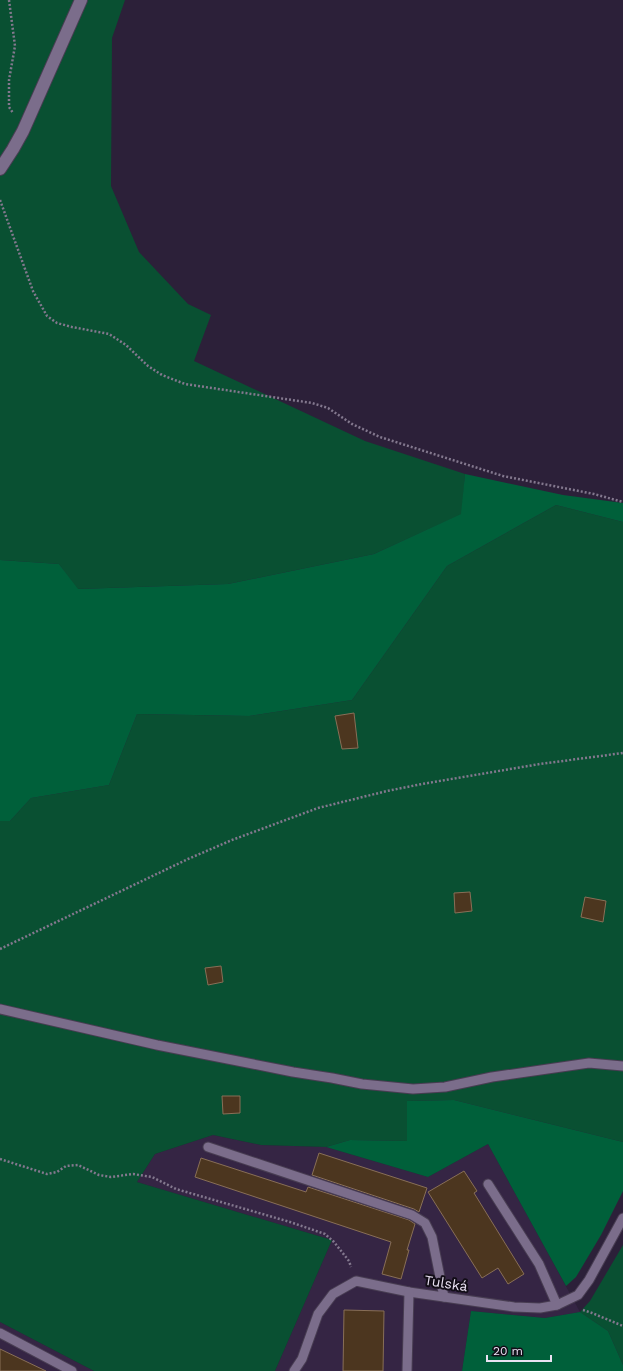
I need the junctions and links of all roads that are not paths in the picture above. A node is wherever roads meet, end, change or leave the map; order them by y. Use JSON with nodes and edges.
{"nodes":[{"id":1,"x":82,"y":0,"type":"edge"},
{"id":2,"x":0,"y":169,"type":"edge"},
{"id":3,"x":0,"y":1009,"type":"edge"},
{"id":4,"x":623,"y":1066,"type":"edge"},
{"id":5,"x":208,"y":1147,"type":"dead end"},
{"id":6,"x":488,"y":1184,"type":"dead end"},
{"id":7,"x":623,"y":1218,"type":"edge"},
{"id":8,"x":409,"y":1292,"type":"junction"},
{"id":9,"x":444,"y":1297,"type":"junction"},
{"id":10,"x":557,"y":1305,"type":"junction"},
{"id":11,"x":0,"y":1333,"type":"edge"},
{"id":12,"x":72,"y":1371,"type":"edge"},
{"id":13,"x":294,"y":1371,"type":"edge"},
{"id":14,"x":407,"y":1371,"type":"edge"}],
"edges":[{"from":1,"to":2,"type":"street"},
{"from":3,"to":4,"type":"lane"},
{"from":5,"to":9,"type":"lane"},
{"from":6,"to":10,"type":"lane"},
{"from":7,"to":10,"type":"lane","name":"Tulská"},
{"from":8,"to":9,"type":"lane","name":"Tulská"},
{"from":8,"to":13,"type":"lane"},
{"from":8,"to":14,"type":"lane","name":"Tulská"},
{"from":9,"to":10,"type":"lane","name":"Tulská"},
{"from":11,"to":12,"type":"lane"}]}
